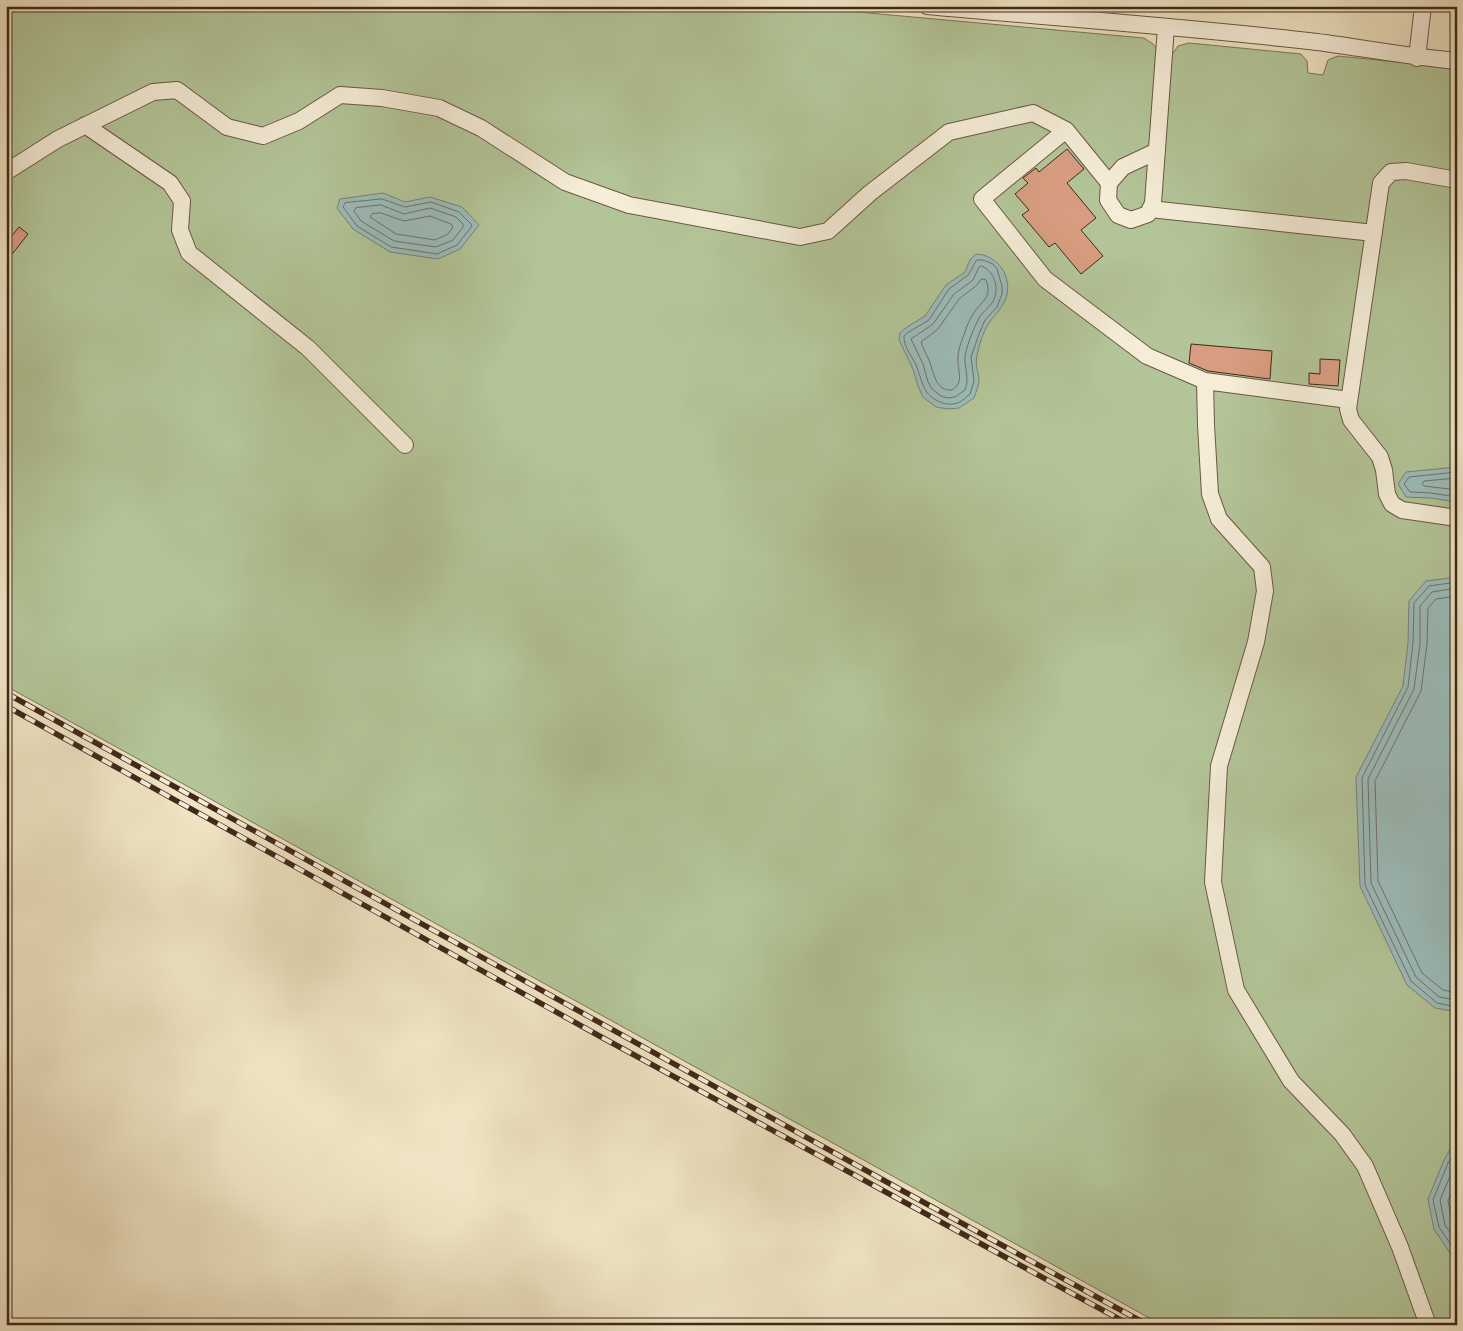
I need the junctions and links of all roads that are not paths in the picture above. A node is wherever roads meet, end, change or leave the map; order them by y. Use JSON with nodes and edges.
{"nodes":[{"id":1,"x":927,"y":6,"type":"edge"},
{"id":2,"x":1422,"y":6,"type":"edge"},
{"id":3,"x":1166,"y":27,"type":"junction"},
{"id":4,"x":1417,"y":58,"type":"junction"},
{"id":5,"x":1457,"y":61,"type":"edge"},
{"id":6,"x":85,"y":125,"type":"junction"},
{"id":7,"x":1066,"y":130,"type":"junction"},
{"id":8,"x":1157,"y":150,"type":"junction"},
{"id":9,"x":6,"y":172,"type":"edge"},
{"id":10,"x":1457,"y":180,"type":"edge"},
{"id":11,"x":1109,"y":183,"type":"junction"},
{"id":12,"x":1150,"y":210,"type":"junction"},
{"id":13,"x":1374,"y":233,"type":"junction"},
{"id":14,"x":1205,"y":381,"type":"junction"},
{"id":15,"x":1349,"y":400,"type":"junction"},
{"id":16,"x":405,"y":445,"type":"dead end"},
{"id":17,"x":1457,"y":518,"type":"edge"},
{"id":18,"x":1428,"y":1325,"type":"edge"}],
"edges":[{"from":1,"to":3,"type":"street"},
{"from":2,"to":4,"type":"street"},
{"from":3,"to":4,"type":"street"},
{"from":3,"to":8,"type":"street"},
{"from":4,"to":5,"type":"street"},
{"from":6,"to":7,"type":"street"},
{"from":6,"to":9,"type":"street"},
{"from":6,"to":16,"type":"street"},
{"from":7,"to":11,"type":"street"},
{"from":7,"to":14,"type":"street"},
{"from":8,"to":11,"type":"street"},
{"from":8,"to":12,"type":"street"},
{"from":10,"to":13,"type":"street"},
{"from":11,"to":12,"type":"street"},
{"from":12,"to":13,"type":"street"},
{"from":13,"to":15,"type":"street"},
{"from":14,"to":15,"type":"street"},
{"from":14,"to":18,"type":"street"},
{"from":15,"to":17,"type":"street"}]}
